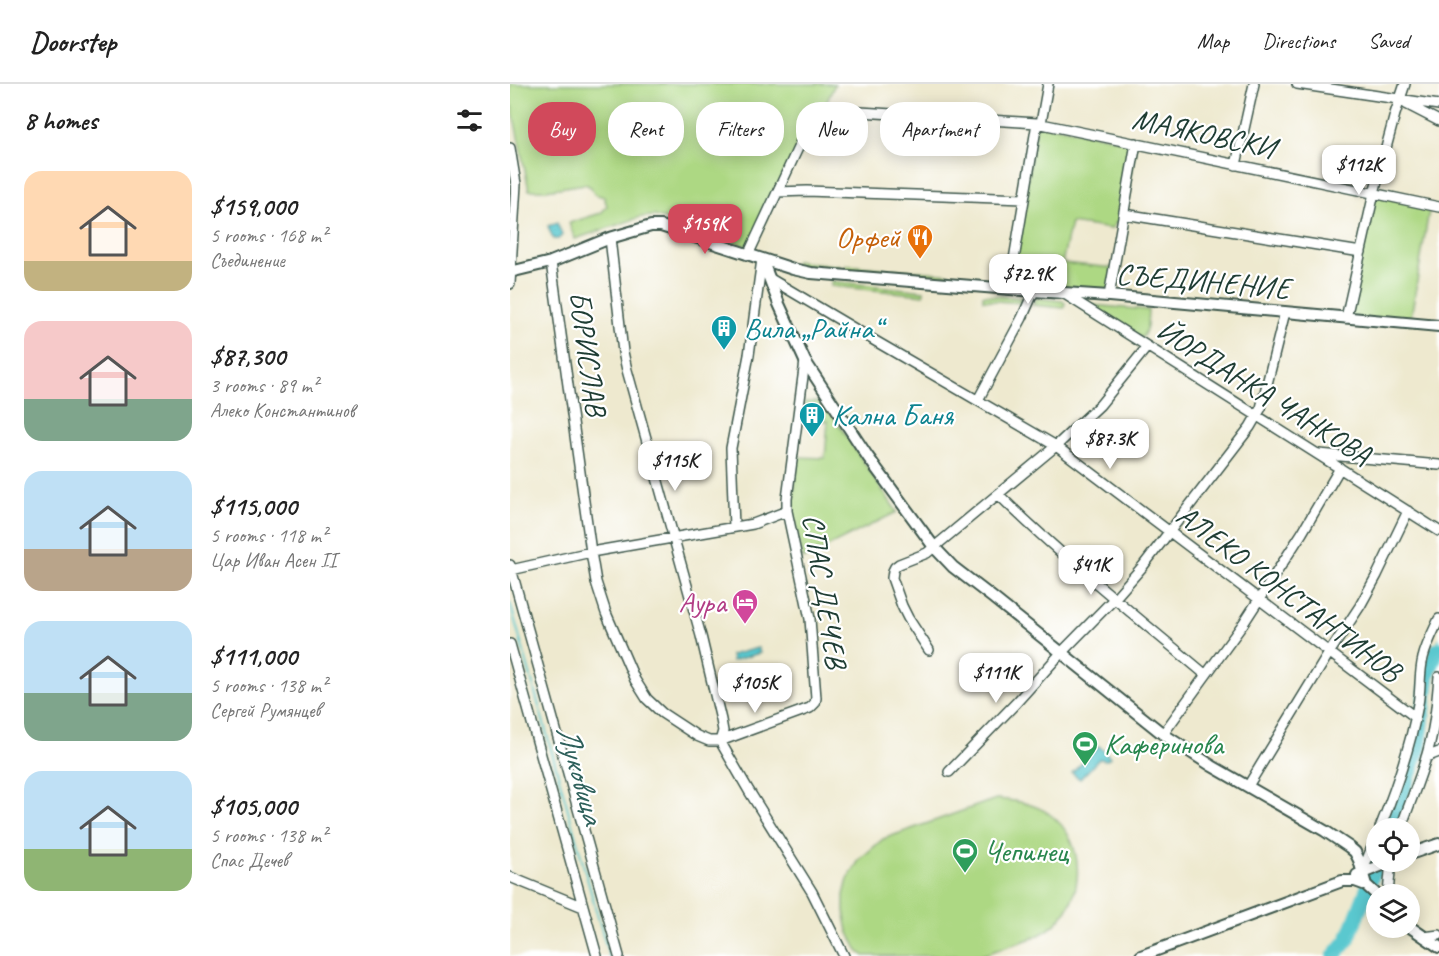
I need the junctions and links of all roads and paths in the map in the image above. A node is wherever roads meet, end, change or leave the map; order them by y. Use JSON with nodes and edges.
{"nodes":[{"id":1,"x":1048,"y":84,"type":"edge"},
{"id":2,"x":1254,"y":84,"type":"edge"},
{"id":3,"x":1298,"y":84,"type":"edge"},
{"id":4,"x":1405,"y":84,"type":"edge"},
{"id":5,"x":1334,"y":86,"type":"edge"},
{"id":6,"x":1399,"y":100,"type":"junction"},
{"id":7,"x":1439,"y":105,"type":"edge"},
{"id":8,"x":1439,"y":121,"type":"edge"},
{"id":9,"x":1039,"y":123,"type":"junction"},
{"id":10,"x":1136,"y":142,"type":"junction"},
{"id":11,"x":510,"y":148,"type":"edge"},
{"id":12,"x":1236,"y":165,"type":"junction"},
{"id":13,"x":777,"y":192,"type":"junction"},
{"id":14,"x":1374,"y":193,"type":"junction"},
{"id":15,"x":1024,"y":199,"type":"junction"},
{"id":16,"x":1439,"y":207,"type":"edge"},
{"id":17,"x":1124,"y":214,"type":"junction"},
{"id":18,"x":610,"y":238,"type":"junction"},
{"id":19,"x":1361,"y":252,"type":"junction"},
{"id":20,"x":748,"y":255,"type":"junction"},
{"id":21,"x":762,"y":259,"type":"junction"},
{"id":22,"x":551,"y":262,"type":"junction"},
{"id":23,"x":511,"y":272,"type":"edge"},
{"id":24,"x":769,"y":278,"type":"junction"},
{"id":25,"x":510,"y":284,"type":"edge"},
{"id":26,"x":1009,"y":289,"type":"junction"},
{"id":27,"x":1034,"y":291,"type":"junction"},
{"id":28,"x":1063,"y":293,"type":"junction"},
{"id":29,"x":1109,"y":296,"type":"junction"},
{"id":30,"x":1285,"y":312,"type":"junction"},
{"id":31,"x":1346,"y":318,"type":"junction"},
{"id":32,"x":1439,"y":326,"type":"edge"},
{"id":33,"x":1147,"y":347,"type":"junction"},
{"id":34,"x":805,"y":361,"type":"junction"},
{"id":35,"x":978,"y":400,"type":"junction"},
{"id":36,"x":1257,"y":417,"type":"junction"},
{"id":37,"x":1056,"y":446,"type":"junction"},
{"id":38,"x":1317,"y":453,"type":"junction"},
{"id":39,"x":1439,"y":465,"type":"edge"},
{"id":40,"x":1340,"y":468,"type":"junction"},
{"id":41,"x":998,"y":494,"type":"junction"},
{"id":42,"x":787,"y":511,"type":"junction"},
{"id":43,"x":1408,"y":511,"type":"junction"},
{"id":44,"x":734,"y":527,"type":"junction"},
{"id":45,"x":1439,"y":531,"type":"edge"},
{"id":46,"x":1170,"y":533,"type":"junction"},
{"id":47,"x":673,"y":538,"type":"junction"},
{"id":48,"x":934,"y":547,"type":"junction"},
{"id":49,"x":591,"y":552,"type":"junction"},
{"id":50,"x":511,"y":567,"type":"edge"},
{"id":51,"x":1114,"y":598,"type":"junction"},
{"id":52,"x":1258,"y":599,"type":"junction"},
{"id":53,"x":1439,"y":619,"type":"edge"},
{"id":54,"x":510,"y":644,"type":"edge"},
{"id":55,"x":929,"y":650,"type":"dead end"},
{"id":56,"x":1062,"y":652,"type":"junction"},
{"id":57,"x":1329,"y":653,"type":"junction"},
{"id":58,"x":1206,"y":675,"type":"junction"},
{"id":59,"x":1439,"y":677,"type":"edge"},
{"id":60,"x":1415,"y":717,"type":"junction"},
{"id":61,"x":1163,"y":734,"type":"junction"},
{"id":62,"x":720,"y":741,"type":"junction"},
{"id":63,"x":1439,"y":752,"type":"edge"},
{"id":64,"x":1426,"y":757,"type":"junction"},
{"id":65,"x":949,"y":772,"type":"dead end"},
{"id":66,"x":1248,"y":786,"type":"junction"},
{"id":67,"x":1384,"y":818,"type":"edge"},
{"id":68,"x":1405,"y":818,"type":"edge"},
{"id":69,"x":1439,"y":844,"type":"edge"},
{"id":70,"x":1420,"y":851,"type":"edge"},
{"id":71,"x":1366,"y":868,"type":"edge"},
{"id":72,"x":1365,"y":871,"type":"junction"},
{"id":73,"x":510,"y":877,"type":"edge"},
{"id":74,"x":1342,"y":881,"type":"junction"},
{"id":75,"x":1366,"y":885,"type":"joint"},
{"id":76,"x":583,"y":907,"type":"junction"},
{"id":77,"x":1420,"y":934,"type":"edge"},
{"id":78,"x":1439,"y":934,"type":"edge"},
{"id":79,"x":1424,"y":937,"type":"junction"},
{"id":80,"x":1439,"y":947,"type":"edge"},
{"id":81,"x":597,"y":956,"type":"edge"},
{"id":82,"x":619,"y":956,"type":"edge"},
{"id":83,"x":844,"y":956,"type":"edge"},
{"id":84,"x":1141,"y":956,"type":"edge"}],
"edges":[{"from":1,"to":9,"type":"street"},
{"from":2,"to":12,"type":"street"},
{"from":3,"to":5,"type":"street"},
{"from":4,"to":6,"type":"street"},
{"from":5,"to":6,"type":"street"},
{"from":6,"to":7,"type":"street"},
{"from":6,"to":8,"type":"street"},
{"from":6,"to":14,"type":"street"},
{"from":9,"to":10,"type":"street","name":"МАЯКОВСКИ"},
{"from":9,"to":13,"type":"street","name":"МАЯКОВСКИ"},
{"from":9,"to":15,"type":"street"},
{"from":10,"to":12,"type":"street","name":"МАЯКОВСКИ"},
{"from":10,"to":17,"type":"street"},
{"from":11,"to":23,"type":"street"},
{"from":12,"to":14,"type":"street","name":"МАЯКОВСКИ"},
{"from":13,"to":15,"type":"street"},
{"from":13,"to":20,"type":"street"},
{"from":14,"to":16,"type":"street","name":"МАЯКОВСКИ"},
{"from":14,"to":19,"type":"street"},
{"from":15,"to":26,"type":"street"},
{"from":17,"to":19,"type":"street"},
{"from":17,"to":29,"type":"street"},
{"from":18,"to":20,"type":"street","name":"СЪЕДИНЕНИЕ"},
{"from":18,"to":22,"type":"street","name":"СЪЕДИНЕНИЕ"},
{"from":18,"to":47,"type":"street"},
{"from":19,"to":31,"type":"street"},
{"from":20,"to":21,"type":"street","name":"СЪЕДИНЕНИЕ"},
{"from":21,"to":24,"type":"street"},
{"from":21,"to":26,"type":"street","name":"СЪЕДИНЕНИЕ"},
{"from":21,"to":44,"type":"street"},
{"from":22,"to":23,"type":"street","name":"СЪЕДИНЕНИЕ"},
{"from":22,"to":49,"type":"street","name":"БОРИСЛАВ"},
{"from":23,"to":25,"type":"street"},
{"from":24,"to":34,"type":"street"},
{"from":24,"to":35,"type":"street","name":"АЛЕКО КОНСТАНТИНОВ"},
{"from":26,"to":27,"type":"street","name":"СЪЕДИНЕНИЕ"},
{"from":27,"to":28,"type":"street","name":"СЪЕДИНЕНИЕ"},
{"from":27,"to":35,"type":"street"},
{"from":28,"to":29,"type":"street","name":"СЪЕДИНЕНИЕ"},
{"from":28,"to":33,"type":"street","name":"ЙОРДАНКА ЧАНКОВА"},
{"from":29,"to":30,"type":"street","name":"СЪЕДИНЕНИЕ"},
{"from":30,"to":31,"type":"street","name":"СЪЕДИНЕНИЕ"},
{"from":30,"to":36,"type":"street"},
{"from":31,"to":32,"type":"street","name":"СЪЕДИНЕНИЕ"},
{"from":33,"to":36,"type":"street","name":"ЙОРДАНКА ЧАНКОВА"},
{"from":33,"to":37,"type":"street"},
{"from":34,"to":42,"type":"street","name":"СПАС ДЕЧЕВ"},
{"from":34,"to":48,"type":"street"},
{"from":35,"to":37,"type":"street","name":"АЛЕКО КОНСТАНТИНОВ"},
{"from":36,"to":38,"type":"street","name":"ЙОРДАНКА ЧАНКОВА"},
{"from":36,"to":46,"type":"street"},
{"from":37,"to":41,"type":"street"},
{"from":37,"to":46,"type":"street","name":"АЛЕКО КОНСТАНТИНОВ"},
{"from":38,"to":39,"type":"street"},
{"from":38,"to":40,"type":"street","name":"ЙОРДАНКА ЧАНКОВА"},
{"from":40,"to":43,"type":"street","name":"ЙОРДАНКА ЧАНКОВА"},
{"from":40,"to":52,"type":"street"},
{"from":41,"to":48,"type":"street"},
{"from":41,"to":51,"type":"street"},
{"from":42,"to":44,"type":"street"},
{"from":42,"to":62,"type":"street","name":"СПАС ДЕЧЕВ"},
{"from":43,"to":45,"type":"street","name":"ЙОРДАНКА ЧАНКОВА"},
{"from":43,"to":57,"type":"street"},
{"from":44,"to":47,"type":"street"},
{"from":46,"to":51,"type":"street"},
{"from":46,"to":52,"type":"street","name":"АЛЕКО КОНСТАНТИНОВ"},
{"from":47,"to":49,"type":"street"},
{"from":47,"to":62,"type":"street"},
{"from":48,"to":55,"type":"street"},
{"from":48,"to":56,"type":"street"},
{"from":49,"to":50,"type":"street"},
{"from":49,"to":62,"type":"street","name":"БОРИСЛАВ"},
{"from":50,"to":82,"type":"street"},
{"from":51,"to":56,"type":"street"},
{"from":51,"to":58,"type":"street"},
{"from":52,"to":57,"type":"street","name":"АЛЕКО КОНСТАНТИНОВ"},
{"from":52,"to":58,"type":"street"},
{"from":53,"to":60,"type":"street"},
{"from":54,"to":76,"type":"street"},
{"from":56,"to":61,"type":"street"},
{"from":56,"to":65,"type":"street"},
{"from":57,"to":60,"type":"street","name":"АЛЕКО КОНСТАНТИНОВ"},
{"from":57,"to":66,"type":"street"},
{"from":58,"to":61,"type":"street"},
{"from":59,"to":64,"type":"street"},
{"from":60,"to":67,"type":"street"},
{"from":61,"to":66,"type":"street"},
{"from":62,"to":83,"type":"street"},
{"from":63,"to":64,"type":"street"},
{"from":64,"to":68,"type":"street"},
{"from":66,"to":72,"type":"street"},
{"from":69,"to":70,"type":"street"},
{"from":71,"to":72,"type":"street"},
{"from":72,"to":74,"type":"street"},
{"from":72,"to":75,"type":"street"},
{"from":73,"to":76,"type":"street"},
{"from":74,"to":75,"type":"street"},
{"from":74,"to":84,"type":"street"},
{"from":76,"to":81,"type":"street"},
{"from":77,"to":79,"type":"street"},
{"from":78,"to":79,"type":"street"},
{"from":79,"to":80,"type":"street"}]}
